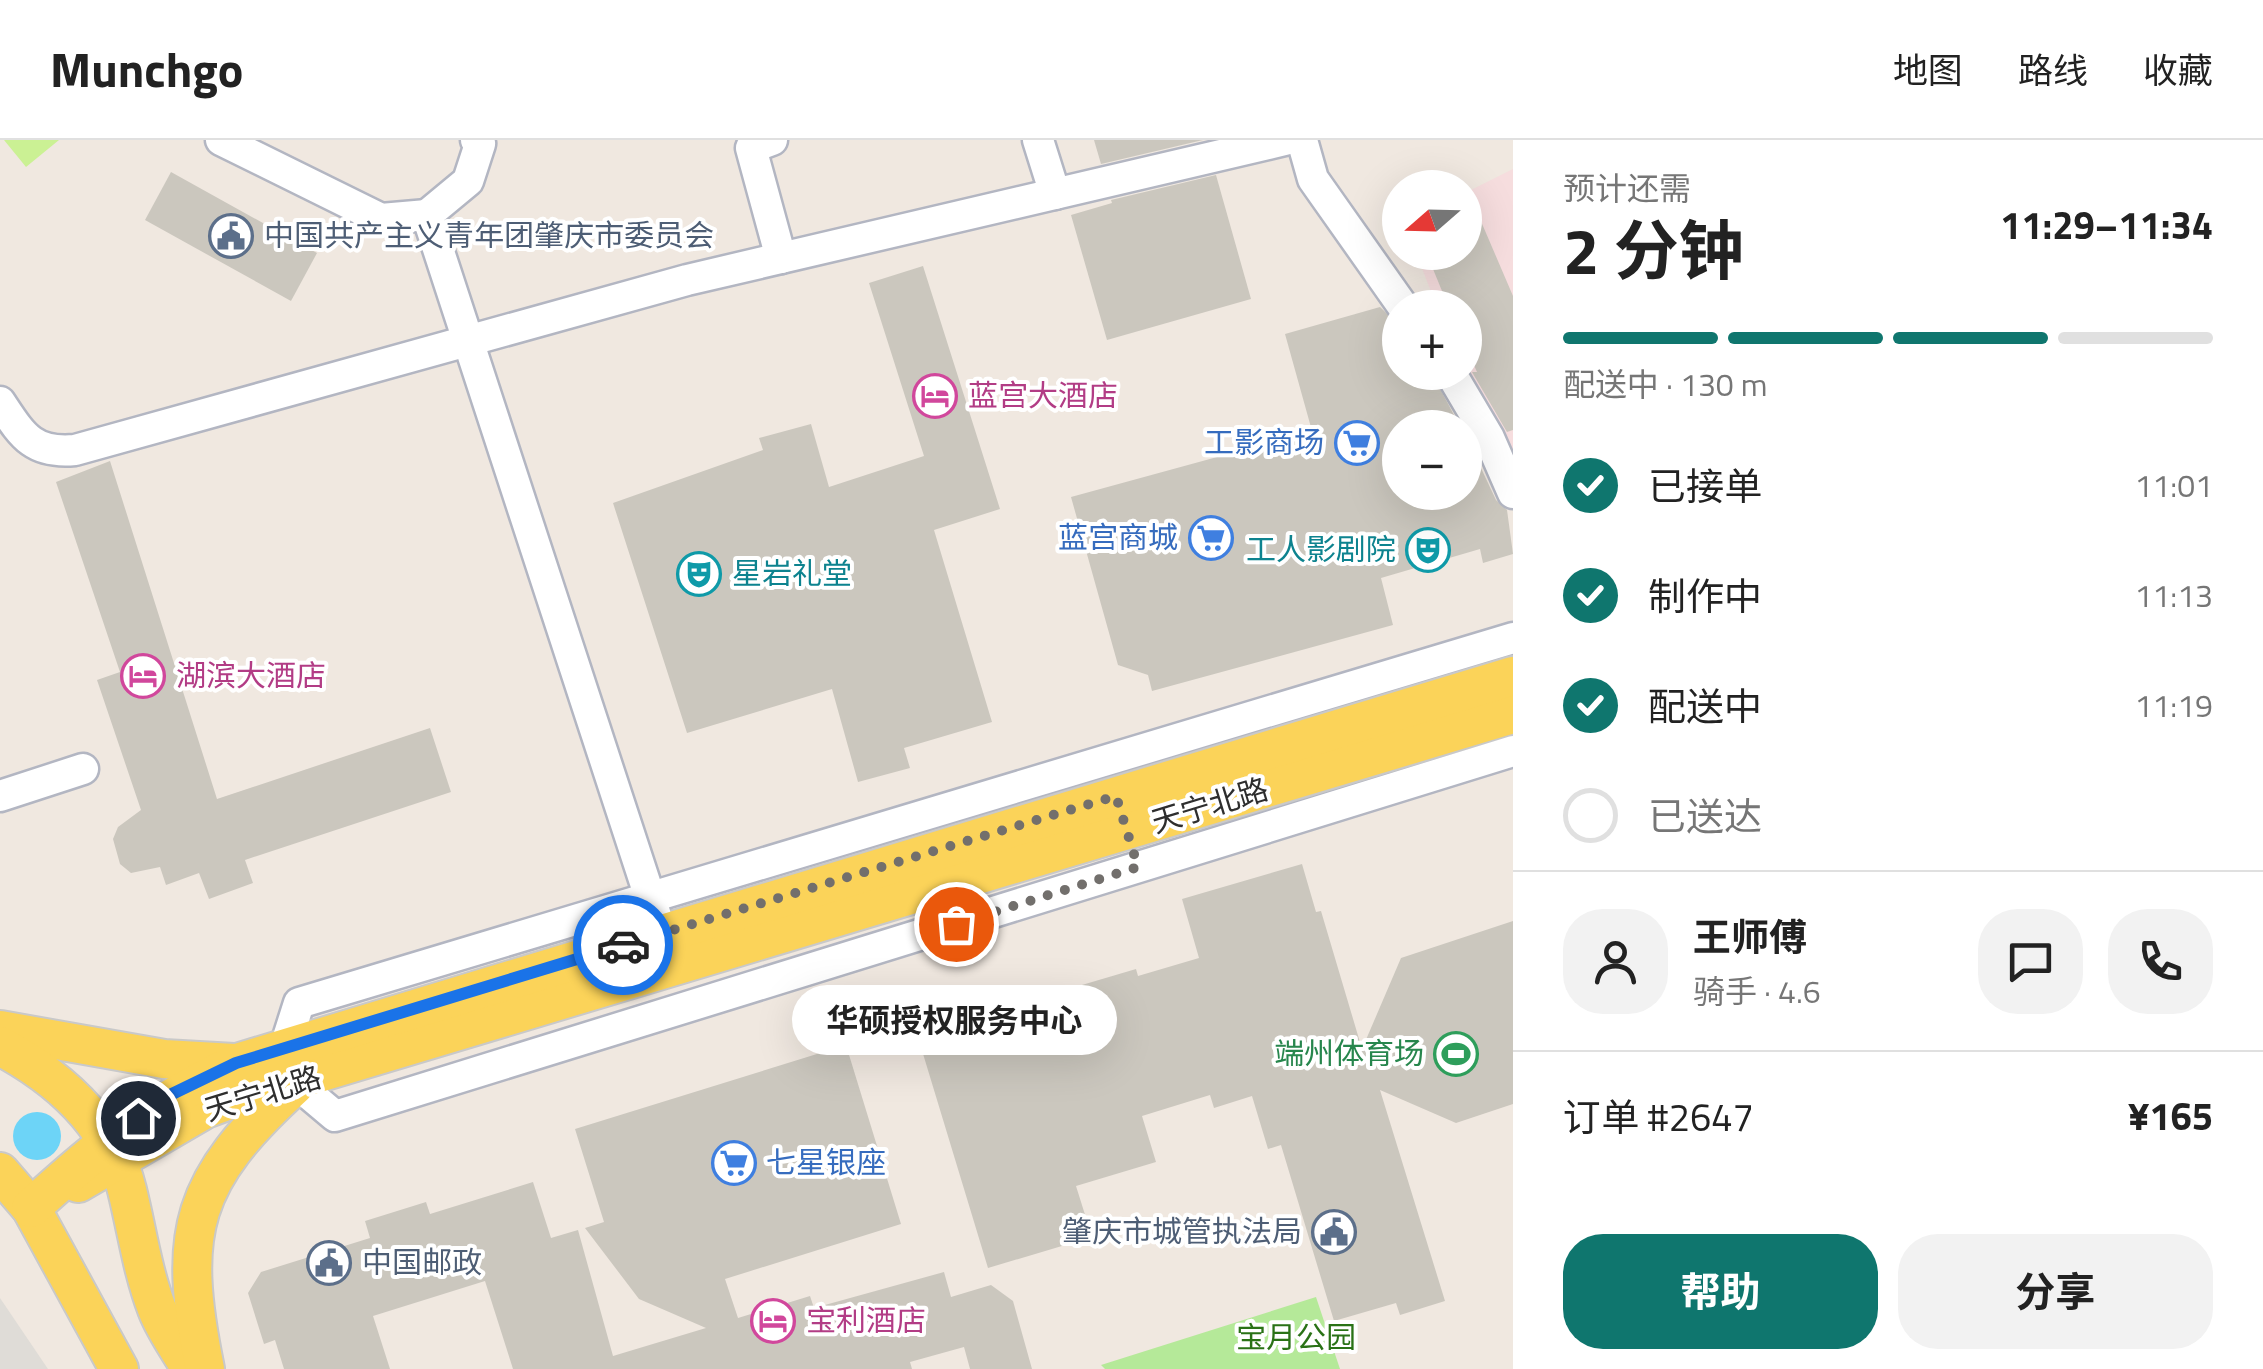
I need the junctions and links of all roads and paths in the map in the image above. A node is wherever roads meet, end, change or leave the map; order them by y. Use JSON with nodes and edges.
{"nodes":[{"id":1,"x":222,"y":140,"type":"edge"},
{"id":2,"x":772,"y":140,"type":"edge"},
{"id":3,"x":1038,"y":140,"type":"edge"},
{"id":4,"x":1285,"y":140,"type":"edge"},
{"id":5,"x":1302,"y":140,"type":"edge"},
{"id":6,"x":482,"y":141,"type":"edge"},
{"id":7,"x":1055,"y":194,"type":"junction"},
{"id":8,"x":428,"y":215,"type":"junction"},
{"id":9,"x":781,"y":258,"type":"junction"},
{"id":10,"x":1391,"y":290,"type":"edge"},
{"id":11,"x":472,"y":342,"type":"junction"},
{"id":12,"x":1461,"y":390,"type":"edge"},
{"id":13,"x":0,"y":402,"type":"edge"},
{"id":14,"x":1513,"y":492,"type":"edge"},
{"id":15,"x":1513,"y":638,"type":"edge"},
{"id":16,"x":1513,"y":676,"type":"edge"},
{"id":17,"x":1513,"y":714,"type":"edge"},
{"id":18,"x":1513,"y":751,"type":"edge"},
{"id":19,"x":84,"y":769,"type":"dead end"},
{"id":20,"x":0,"y":796,"type":"edge"},
{"id":21,"x":1122,"y":814,"type":"junction"},
{"id":22,"x":656,"y":915,"type":"junction"},
{"id":23,"x":0,"y":1030,"type":"edge"},
{"id":24,"x":0,"y":1046,"type":"edge"},
{"id":25,"x":236,"y":1063,"type":"junction"},
{"id":26,"x":297,"y":1084,"type":"junction"},
{"id":27,"x":112,"y":1150,"type":"junction"},
{"id":28,"x":0,"y":1172,"type":"edge"},
{"id":29,"x":32,"y":1208,"type":"junction"},
{"id":30,"x":118,"y":1369,"type":"edge"},
{"id":31,"x":191,"y":1369,"type":"edge"},
{"id":32,"x":205,"y":1369,"type":"edge"}],
"edges":[{"from":1,"to":8,"type":"street"},
{"from":2,"to":9,"type":"street"},
{"from":3,"to":7,"type":"street"},
{"from":4,"to":7,"type":"street"},
{"from":5,"to":10,"type":"street"},
{"from":6,"to":8,"type":"street"},
{"from":7,"to":9,"type":"street"},
{"from":8,"to":11,"type":"street"},
{"from":9,"to":11,"type":"street"},
{"from":11,"to":13,"type":"street"},
{"from":11,"to":22,"type":"street"},
{"from":12,"to":14,"type":"street"},
{"from":15,"to":21,"type":"street"},
{"from":16,"to":21,"type":"main road","name":"天宁北路"},
{"from":17,"to":21,"type":"main road","name":"天宁北路"},
{"from":18,"to":21,"type":"street"},
{"from":19,"to":20,"type":"street"},
{"from":21,"to":22,"type":"main road","name":"天宁北路"},
{"from":21,"to":26,"type":"main road","name":"天宁北路"},
{"from":22,"to":25,"type":"main road","name":"天宁北路"},
{"from":23,"to":25,"type":"main road"},
{"from":24,"to":27,"type":"main road"},
{"from":25,"to":27,"type":"main road","name":"天宁北路"},
{"from":26,"to":27,"type":"main road","name":"天宁北路"},
{"from":26,"to":32,"type":"main road"},
{"from":27,"to":29,"type":"main road","name":"天宁北路"},
{"from":27,"to":31,"type":"main road"},
{"from":28,"to":29,"type":"main road"},
{"from":29,"to":30,"type":"main road"}]}
